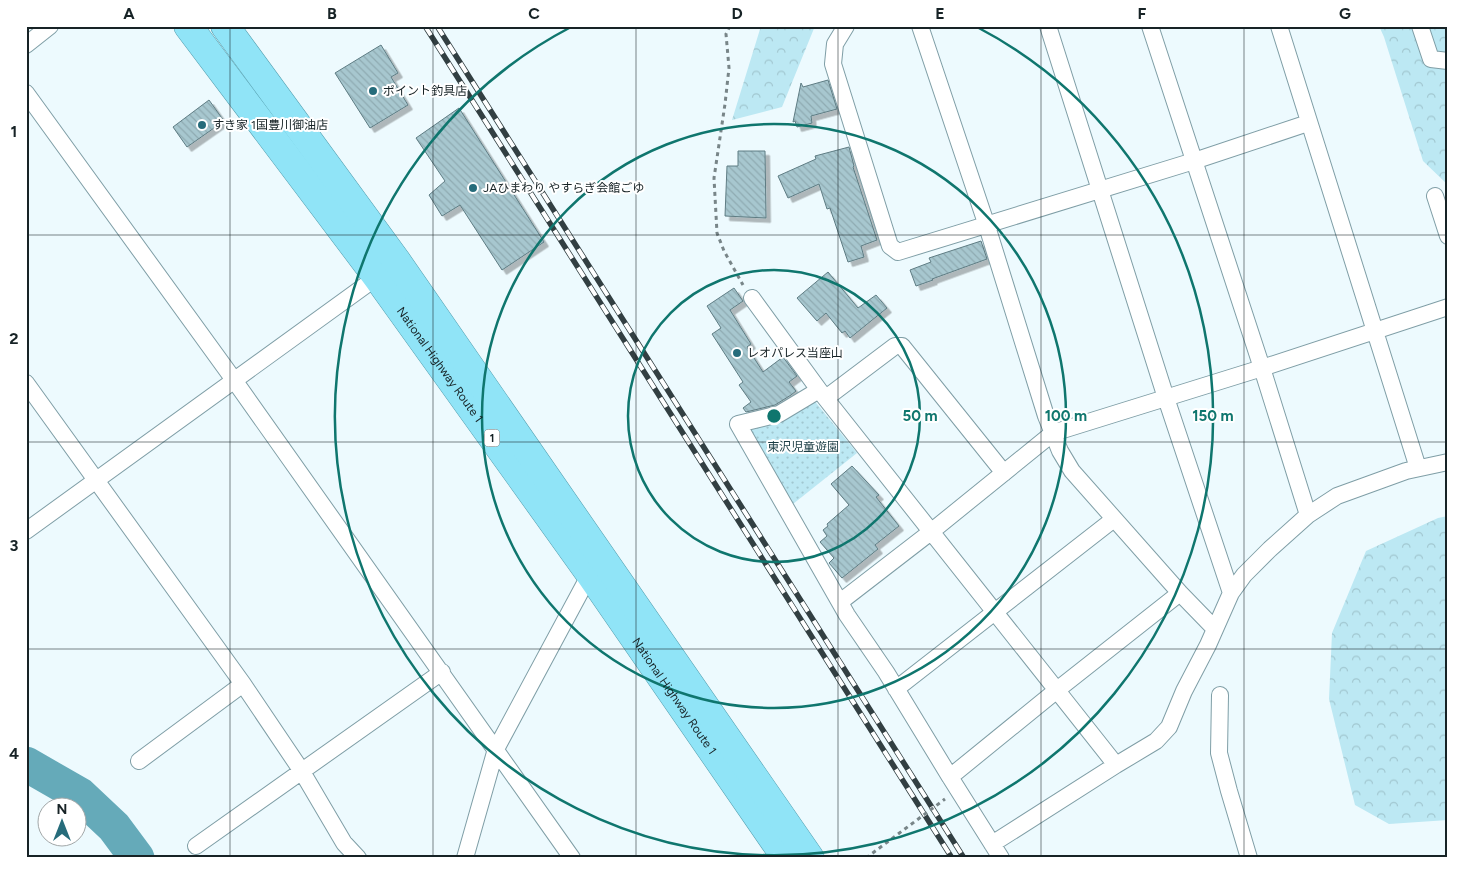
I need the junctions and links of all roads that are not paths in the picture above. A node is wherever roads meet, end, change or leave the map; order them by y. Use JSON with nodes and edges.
{"nodes":[{"id":1,"x":50,"y":26,"type":"edge"},
{"id":2,"x":188,"y":26,"type":"edge"},
{"id":3,"x":225,"y":26,"type":"edge"},
{"id":4,"x":846,"y":26,"type":"edge"},
{"id":5,"x":920,"y":26,"type":"edge"},
{"id":6,"x":1048,"y":26,"type":"edge"},
{"id":7,"x":1150,"y":26,"type":"edge"},
{"id":8,"x":1278,"y":26,"type":"edge"},
{"id":9,"x":1420,"y":26,"type":"edge"},
{"id":10,"x":26,"y":45,"type":"edge"},
{"id":11,"x":1448,"y":61,"type":"edge"},
{"id":12,"x":26,"y":93,"type":"edge"},
{"id":13,"x":1308,"y":123,"type":"junction"},
{"id":14,"x":1194,"y":161,"type":"junction"},
{"id":15,"x":1100,"y":190,"type":"junction"},
{"id":16,"x":1435,"y":196,"type":"dead end"},
{"id":17,"x":986,"y":224,"type":"junction"},
{"id":18,"x":1448,"y":236,"type":"edge"},
{"id":19,"x":377,"y":277,"type":"junction"},
{"id":20,"x":752,"y":298,"type":"road end"},
{"id":21,"x":1448,"y":307,"type":"edge"},
{"id":22,"x":1374,"y":332,"type":"junction"},
{"id":23,"x":1262,"y":368,"type":"junction"},
{"id":24,"x":234,"y":380,"type":"junction"},
{"id":25,"x":26,"y":383,"type":"edge"},
{"id":26,"x":822,"y":394,"type":"junction"},
{"id":27,"x":1166,"y":398,"type":"junction"},
{"id":28,"x":1053,"y":433,"type":"junction"},
{"id":29,"x":1448,"y":462,"type":"edge"},
{"id":30,"x":1418,"y":468,"type":"junction"},
{"id":31,"x":1004,"y":473,"type":"junction"},
{"id":32,"x":97,"y":480,"type":"junction"},
{"id":33,"x":1308,"y":515,"type":"junction"},
{"id":34,"x":1114,"y":519,"type":"junction"},
{"id":35,"x":26,"y":531,"type":"edge"},
{"id":36,"x":932,"y":531,"type":"junction"},
{"id":37,"x":590,"y":574,"type":"junction"},
{"id":38,"x":1180,"y":593,"type":"junction"},
{"id":39,"x":1231,"y":593,"type":"junction"},
{"id":40,"x":840,"y":602,"type":"junction"},
{"id":41,"x":995,"y":612,"type":"junction"},
{"id":42,"x":1214,"y":628,"type":"junction"},
{"id":43,"x":442,"y":672,"type":"junction"},
{"id":44,"x":243,"y":684,"type":"junction"},
{"id":45,"x":896,"y":689,"type":"junction"},
{"id":46,"x":1057,"y":690,"type":"junction"},
{"id":47,"x":1220,"y":695,"type":"dead end"},
{"id":48,"x":496,"y":749,"type":"junction"},
{"id":49,"x":139,"y":761,"type":"dead end"},
{"id":50,"x":1116,"y":765,"type":"junction"},
{"id":51,"x":301,"y":770,"type":"junction"},
{"id":52,"x":950,"y":778,"type":"junction"},
{"id":53,"x":196,"y":846,"type":"dead end"},
{"id":54,"x":996,"y":851,"type":"edge"},
{"id":55,"x":358,"y":858,"type":"edge"},
{"id":56,"x":465,"y":858,"type":"edge"},
{"id":57,"x":572,"y":858,"type":"edge"},
{"id":58,"x":786,"y":858,"type":"edge"},
{"id":59,"x":810,"y":858,"type":"edge"},
{"id":60,"x":1249,"y":858,"type":"edge"}],
"edges":[{"from":1,"to":10,"type":"street"},
{"from":2,"to":19,"type":"highway","name":"National Highway Route 1","number":"1"},
{"from":3,"to":59,"type":"highway","name":"National Highway Route 1","number":"1"},
{"from":4,"to":17,"type":"street"},
{"from":5,"to":17,"type":"street"},
{"from":6,"to":15,"type":"street"},
{"from":7,"to":14,"type":"street"},
{"from":8,"to":13,"type":"street"},
{"from":9,"to":11,"type":"street"},
{"from":12,"to":24,"type":"street"},
{"from":13,"to":14,"type":"street"},
{"from":13,"to":22,"type":"street"},
{"from":14,"to":15,"type":"street"},
{"from":14,"to":23,"type":"street"},
{"from":15,"to":17,"type":"street"},
{"from":15,"to":27,"type":"street"},
{"from":16,"to":18,"type":"street"},
{"from":17,"to":28,"type":"street"},
{"from":19,"to":24,"type":"street"},
{"from":19,"to":37,"type":"highway","name":"National Highway Route 1","number":"1"},
{"from":20,"to":26,"type":"street"},
{"from":21,"to":22,"type":"street"},
{"from":22,"to":23,"type":"street"},
{"from":22,"to":30,"type":"street"},
{"from":23,"to":27,"type":"street"},
{"from":23,"to":33,"type":"street"},
{"from":24,"to":32,"type":"street"},
{"from":24,"to":43,"type":"street"},
{"from":25,"to":32,"type":"street"},
{"from":26,"to":31,"type":"street"},
{"from":26,"to":36,"type":"street"},
{"from":26,"to":40,"type":"street"},
{"from":27,"to":28,"type":"street"},
{"from":27,"to":39,"type":"street"},
{"from":28,"to":31,"type":"street"},
{"from":28,"to":34,"type":"street"},
{"from":29,"to":30,"type":"street"},
{"from":30,"to":33,"type":"street"},
{"from":31,"to":36,"type":"street"},
{"from":32,"to":35,"type":"street"},
{"from":32,"to":44,"type":"street"},
{"from":33,"to":39,"type":"street"},
{"from":34,"to":38,"type":"street"},
{"from":34,"to":41,"type":"street"},
{"from":36,"to":40,"type":"street"},
{"from":36,"to":41,"type":"street"},
{"from":37,"to":48,"type":"street"},
{"from":37,"to":58,"type":"highway","name":"National Highway Route 1","number":"1"},
{"from":38,"to":42,"type":"street"},
{"from":38,"to":46,"type":"street"},
{"from":39,"to":42,"type":"street"},
{"from":40,"to":45,"type":"street"},
{"from":41,"to":45,"type":"street"},
{"from":41,"to":46,"type":"street"},
{"from":42,"to":50,"type":"street"},
{"from":43,"to":48,"type":"street"},
{"from":43,"to":51,"type":"street"},
{"from":44,"to":49,"type":"street"},
{"from":44,"to":51,"type":"street"},
{"from":45,"to":52,"type":"street"},
{"from":46,"to":50,"type":"street"},
{"from":46,"to":52,"type":"street"},
{"from":47,"to":60,"type":"street"},
{"from":48,"to":56,"type":"street"},
{"from":48,"to":57,"type":"street"},
{"from":50,"to":54,"type":"street"},
{"from":51,"to":53,"type":"street"},
{"from":51,"to":55,"type":"street"},
{"from":52,"to":54,"type":"street"}]}
